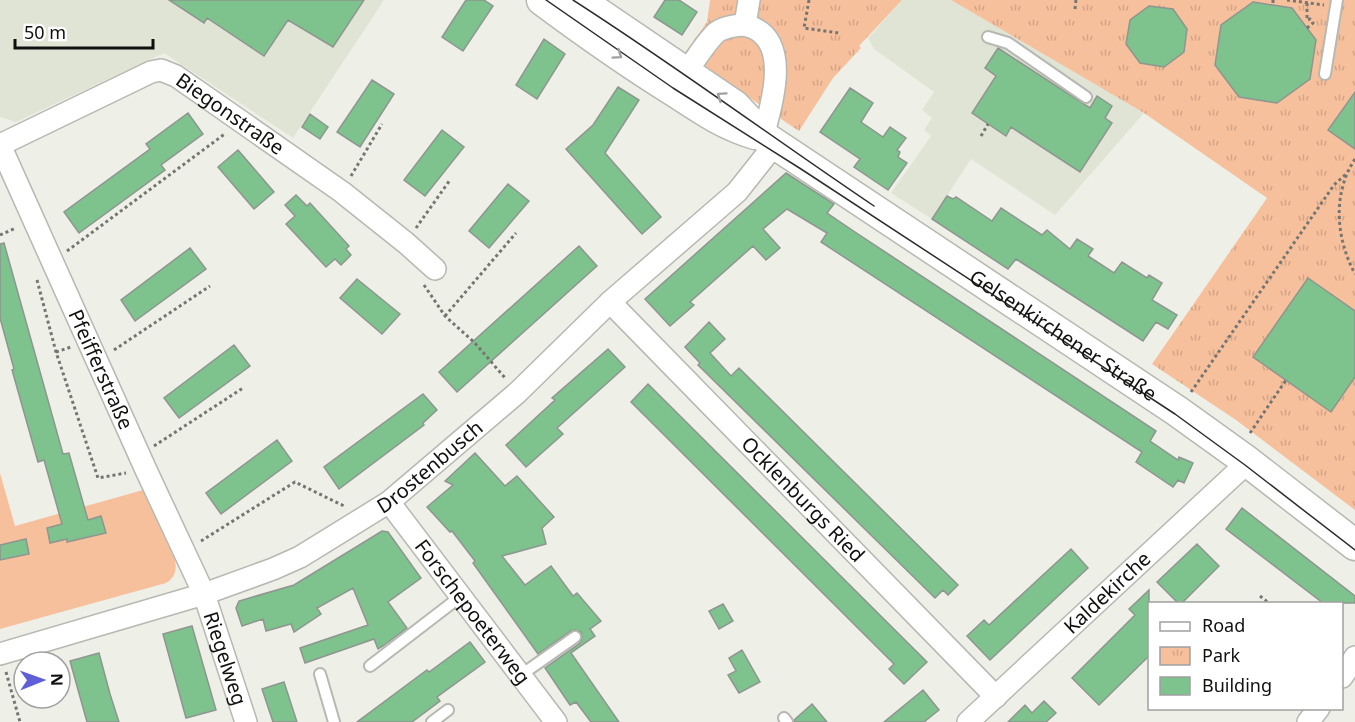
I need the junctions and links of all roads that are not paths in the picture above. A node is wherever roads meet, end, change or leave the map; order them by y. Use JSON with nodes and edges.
{"nodes":[{"id":1,"x":542,"y":0,"type":"edge"},
{"id":2,"x":579,"y":0,"type":"edge"},
{"id":3,"x":749,"y":0,"type":"edge"},
{"id":4,"x":1336,"y":0,"type":"edge"},
{"id":5,"x":745,"y":25,"type":"junction"},
{"id":6,"x":988,"y":37,"type":"dead end"},
{"id":7,"x":686,"y":72,"type":"junction"},
{"id":8,"x":1325,"y":74,"type":"dead end"},
{"id":9,"x":1086,"y":97,"type":"dead end"},
{"id":10,"x":769,"y":140,"type":"junction"},
{"id":11,"x":2,"y":153,"type":"edge"},
{"id":12,"x":433,"y":268,"type":"road end"},
{"id":13,"x":610,"y":302,"type":"junction"},
{"id":14,"x":1248,"y":448,"type":"junction"},
{"id":15,"x":389,"y":502,"type":"junction"},
{"id":16,"x":1355,"y":545,"type":"edge"},
{"id":17,"x":204,"y":594,"type":"junction"},
{"id":18,"x":461,"y":596,"type":"junction"},
{"id":19,"x":575,"y":638,"type":"dead end"},
{"id":20,"x":1,"y":654,"type":"edge"},
{"id":21,"x":1355,"y":657,"type":"edge"},
{"id":22,"x":370,"y":666,"type":"dead end"},
{"id":23,"x":320,"y":674,"type":"dead end"},
{"id":24,"x":1343,"y":674,"type":"edge"},
{"id":25,"x":521,"y":675,"type":"junction"},
{"id":26,"x":996,"y":697,"type":"junction"},
{"id":27,"x":447,"y":710,"type":"dead end"},
{"id":28,"x":1317,"y":710,"type":"edge"},
{"id":29,"x":246,"y":722,"type":"edge"},
{"id":30,"x":334,"y":722,"type":"edge"},
{"id":31,"x":432,"y":722,"type":"edge"},
{"id":32,"x":556,"y":722,"type":"edge"},
{"id":33,"x":968,"y":722,"type":"edge"},
{"id":34,"x":1308,"y":722,"type":"edge"}],
"edges":[{"from":1,"to":10,"type":"main road","name":"Gelsenkirchener Straße","one_way":true},
{"from":2,"to":7,"type":"main road","name":"Gelsenkirchener Straße"},
{"from":3,"to":5,"type":"street"},
{"from":4,"to":8,"type":"lane"},
{"from":5,"to":7,"type":"street"},
{"from":5,"to":10,"type":"street"},
{"from":6,"to":9,"type":"lane"},
{"from":10,"to":7,"type":"main road","name":"Gelsenkirchener Straße","one_way":true},
{"from":10,"to":13,"type":"street","name":"Drostenbusch"},
{"from":10,"to":14,"type":"main road","name":"Gelsenkirchener Straße"},
{"from":11,"to":12,"type":"street","name":"Biegonstraße"},
{"from":11,"to":17,"type":"street","name":"Pfeifferstraße"},
{"from":13,"to":15,"type":"street","name":"Drostenbusch"},
{"from":13,"to":26,"type":"street","name":"Ocklenburgs Ried"},
{"from":14,"to":16,"type":"main road","name":"Gelsenkirchener Straße"},
{"from":14,"to":26,"type":"street","name":"Kaldekirche"},
{"from":15,"to":17,"type":"street","name":"Drostenbusch"},
{"from":15,"to":18,"type":"street","name":"Forschepoeterweg"},
{"from":17,"to":20,"type":"street","name":"Drostenbusch"},
{"from":17,"to":29,"type":"street","name":"Riegelweg"},
{"from":18,"to":22,"type":"lane"},
{"from":18,"to":25,"type":"street","name":"Forschepoeterweg"},
{"from":19,"to":25,"type":"lane"},
{"from":21,"to":24,"type":"street"},
{"from":23,"to":30,"type":"lane"},
{"from":25,"to":32,"type":"street","name":"Forschepoeterweg"},
{"from":26,"to":33,"type":"street","name":"Kaldekirche"},
{"from":27,"to":31,"type":"lane"},
{"from":28,"to":34,"type":"street"}]}
